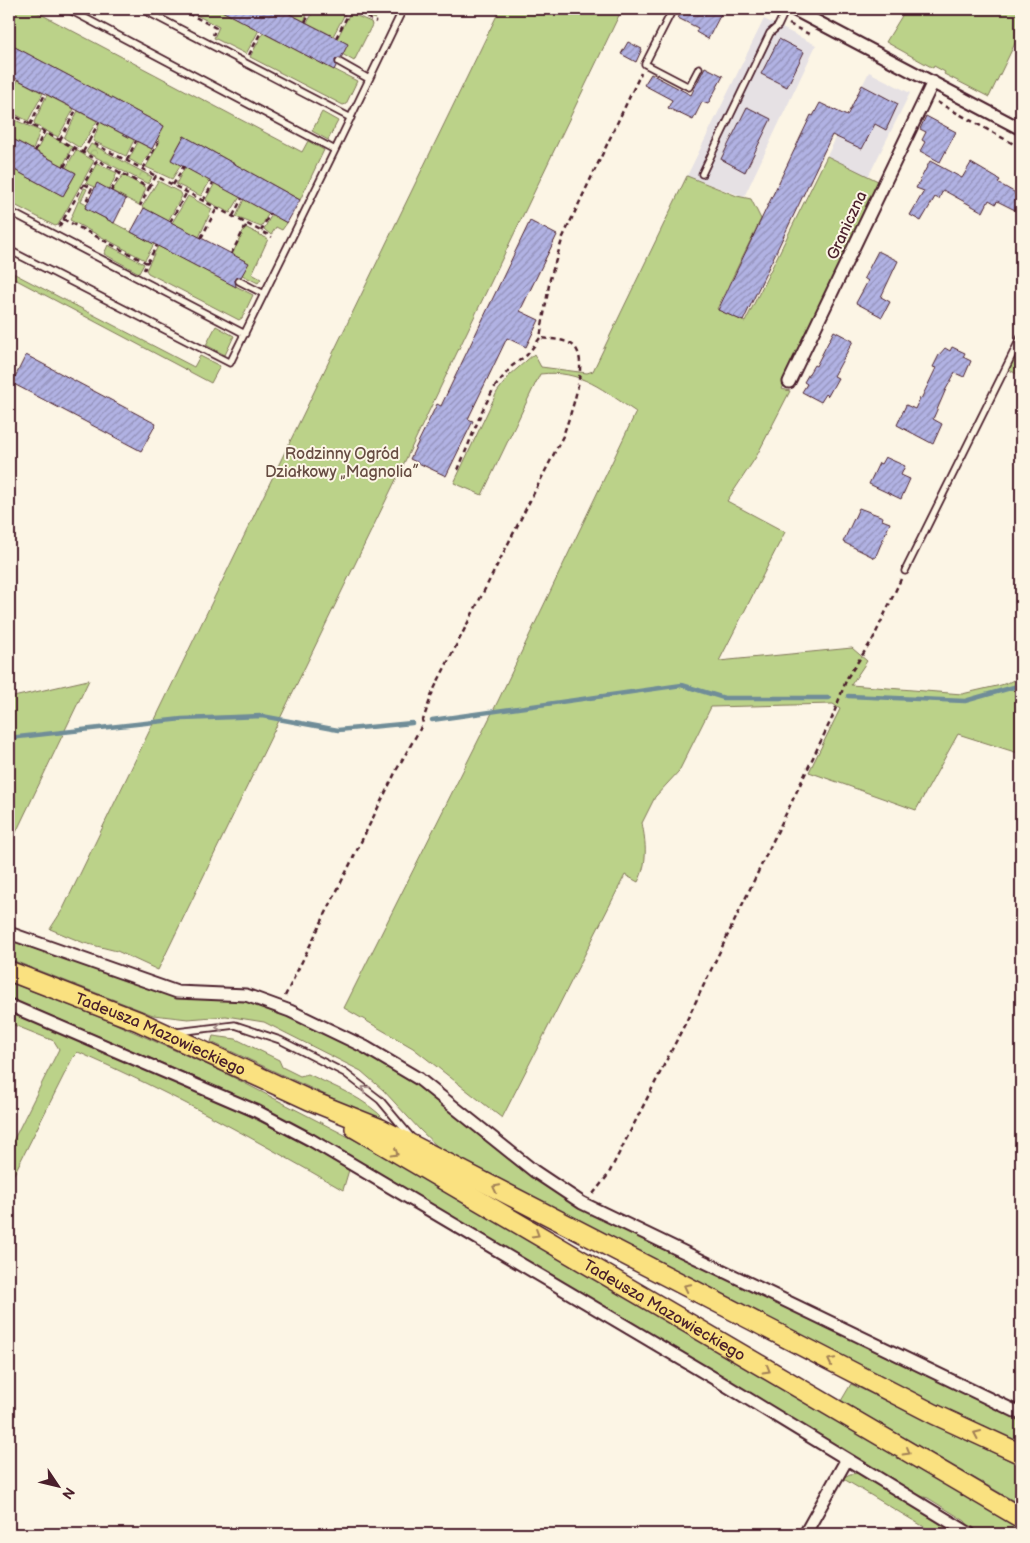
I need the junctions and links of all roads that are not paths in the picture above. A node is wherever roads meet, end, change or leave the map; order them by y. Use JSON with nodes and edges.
{"nodes":[{"id":1,"x":68,"y":9,"type":"edge"},
{"id":2,"x":142,"y":9,"type":"edge"},
{"id":3,"x":403,"y":9,"type":"edge"},
{"id":4,"x":673,"y":9,"type":"edge"},
{"id":5,"x":786,"y":9,"type":"edge"},
{"id":6,"x":793,"y":9,"type":"edge"},
{"id":7,"x":339,"y":62,"type":"dead end"},
{"id":8,"x":699,"y":68,"type":"dead end"},
{"id":9,"x":369,"y":79,"type":"junction"},
{"id":10,"x":933,"y":82,"type":"junction"},
{"id":11,"x":350,"y":118,"type":"junction"},
{"id":12,"x":1021,"y":129,"type":"edge"},
{"id":13,"x":335,"y":150,"type":"junction"},
{"id":14,"x":702,"y":174,"type":"dead end"},
{"id":15,"x":9,"y":211,"type":"edge"},
{"id":16,"x":9,"y":250,"type":"edge"},
{"id":17,"x":239,"y":281,"type":"dead end"},
{"id":18,"x":264,"y":294,"type":"junction"},
{"id":19,"x":245,"y":334,"type":"junction"},
{"id":20,"x":1021,"y":337,"type":"edge"},
{"id":21,"x":789,"y":382,"type":"dead end"},
{"id":22,"x":905,"y":571,"type":"road end"},
{"id":23,"x":9,"y":933,"type":"edge"},
{"id":24,"x":9,"y":971,"type":"edge"},
{"id":25,"x":9,"y":1005,"type":"edge"},
{"id":26,"x":163,"y":1034,"type":"junction"},
{"id":27,"x":309,"y":1100,"type":"junction"},
{"id":28,"x":422,"y":1150,"type":"junction"},
{"id":29,"x":1021,"y":1414,"type":"edge"},
{"id":30,"x":1021,"y":1454,"type":"edge"},
{"id":31,"x":847,"y":1459,"type":"junction"},
{"id":32,"x":1021,"y":1518,"type":"edge"},
{"id":33,"x":805,"y":1534,"type":"edge"},
{"id":34,"x":970,"y":1534,"type":"edge"}],
"edges":[{"from":1,"to":13,"type":"lane"},
{"from":2,"to":11,"type":"lane"},
{"from":3,"to":9,"type":"lane"},
{"from":4,"to":8,"type":"lane"},
{"from":5,"to":14,"type":"lane"},
{"from":6,"to":10,"type":"street"},
{"from":7,"to":9,"type":"lane"},
{"from":9,"to":11,"type":"lane"},
{"from":10,"to":12,"type":"street"},
{"from":10,"to":21,"type":"street","name":"Graniczna"},
{"from":11,"to":13,"type":"lane"},
{"from":13,"to":18,"type":"lane"},
{"from":15,"to":19,"type":"lane"},
{"from":16,"to":19,"type":"lane"},
{"from":17,"to":18,"type":"lane"},
{"from":18,"to":19,"type":"lane"},
{"from":20,"to":22,"type":"lane"},
{"from":23,"to":29,"type":"street"},
{"from":24,"to":26,"type":"main road","name":"Tadeusza Mazowieckiego"},
{"from":25,"to":31,"type":"street"},
{"from":26,"to":27,"type":"main road","name":"Tadeusza Mazowieckiego"},
{"from":28,"to":26,"type":"lane","one_way":true},
{"from":27,"to":28,"type":"main road","name":"Tadeusza Mazowieckiego"},
{"from":27,"to":32,"type":"main road","name":"Tadeusza Mazowieckiego","one_way":true},
{"from":30,"to":28,"type":"main road","name":"Tadeusza Mazowieckiego","one_way":true},
{"from":31,"to":33,"type":"street"},
{"from":31,"to":34,"type":"street"}]}
